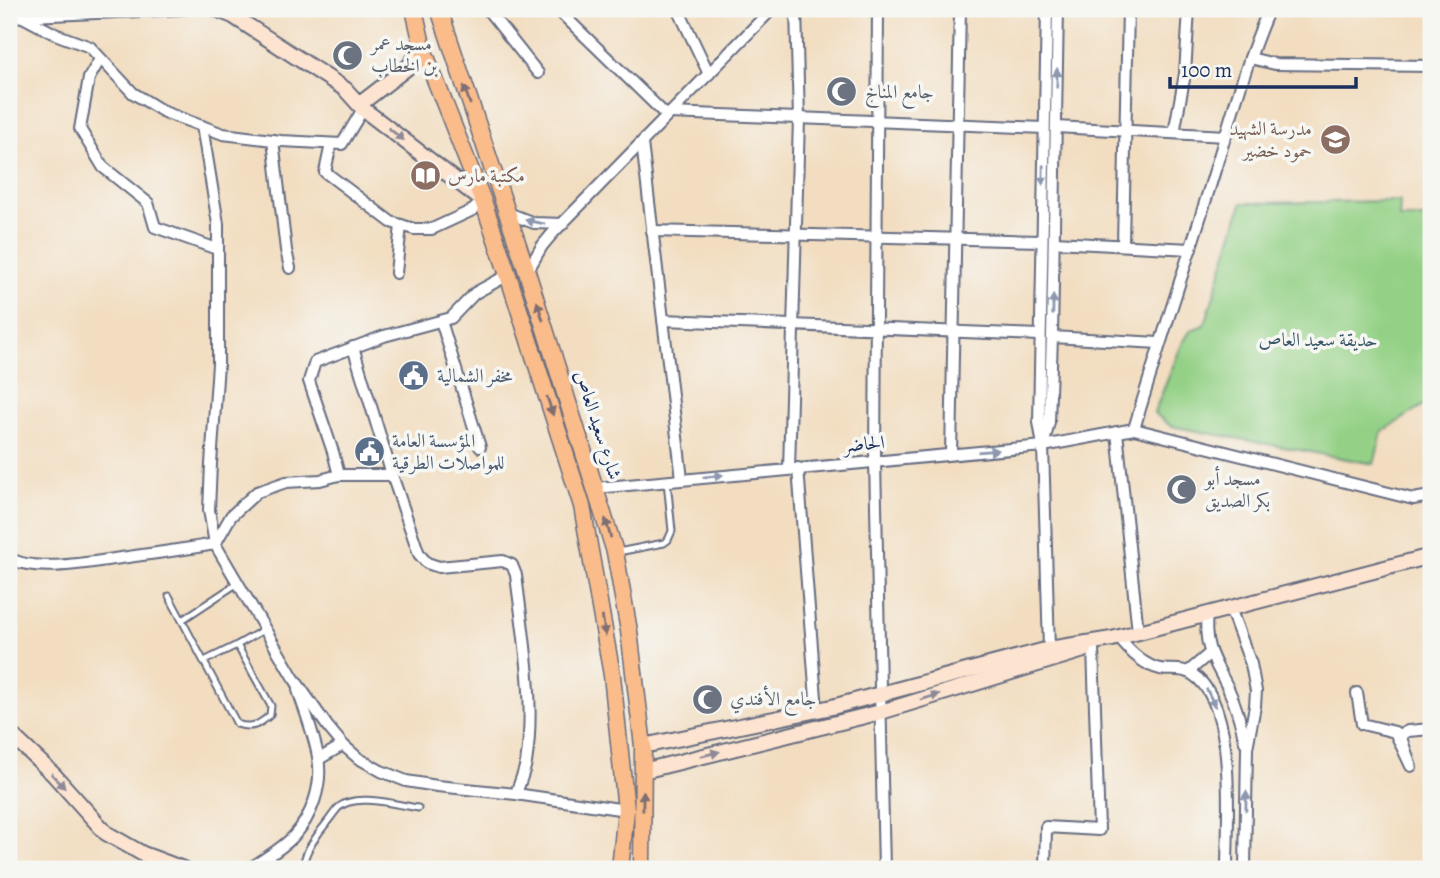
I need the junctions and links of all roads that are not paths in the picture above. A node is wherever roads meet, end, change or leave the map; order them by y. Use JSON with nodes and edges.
{"nodes":[{"id":1,"x":184,"y":9,"type":"edge"},
{"id":2,"x":216,"y":9,"type":"edge"},
{"id":3,"x":414,"y":9,"type":"edge"},
{"id":4,"x":439,"y":9,"type":"edge"},
{"id":5,"x":487,"y":9,"type":"edge"},
{"id":6,"x":557,"y":9,"type":"edge"},
{"id":7,"x":678,"y":9,"type":"edge"},
{"id":8,"x":754,"y":9,"type":"edge"},
{"id":9,"x":772,"y":9,"type":"edge"},
{"id":10,"x":796,"y":9,"type":"edge"},
{"id":11,"x":878,"y":9,"type":"edge"},
{"id":12,"x":960,"y":9,"type":"edge"},
{"id":13,"x":1046,"y":9,"type":"edge"},
{"id":14,"x":1058,"y":9,"type":"edge"},
{"id":15,"x":1128,"y":9,"type":"edge"},
{"id":16,"x":1189,"y":9,"type":"edge"},
{"id":17,"x":1269,"y":9,"type":"edge"},
{"id":18,"x":21,"y":16,"type":"junction"},
{"id":19,"x":9,"y":17,"type":"edge"},
{"id":20,"x":760,"y":21,"type":"junction"},
{"id":21,"x":424,"y":49,"type":"junction"},
{"id":22,"x":1250,"y":58,"type":"junction"},
{"id":23,"x":100,"y":59,"type":"junction"},
{"id":24,"x":1431,"y":66,"type":"edge"},
{"id":25,"x":538,"y":73,"type":"dead end"},
{"id":26,"x":709,"y":74,"type":"junction"},
{"id":27,"x":362,"y":106,"type":"junction"},
{"id":28,"x":669,"y":115,"type":"junction"},
{"id":29,"x":799,"y":119,"type":"junction"},
{"id":30,"x":878,"y":122,"type":"junction"},
{"id":31,"x":958,"y":125,"type":"junction"},
{"id":32,"x":202,"y":126,"type":"junction"},
{"id":33,"x":1050,"y":128,"type":"junction"},
{"id":34,"x":1125,"y":131,"type":"junction"},
{"id":35,"x":1174,"y":133,"type":"junction"},
{"id":36,"x":1226,"y":136,"type":"junction"},
{"id":37,"x":273,"y":140,"type":"junction"},
{"id":38,"x":642,"y":143,"type":"junction"},
{"id":39,"x":331,"y":144,"type":"junction"},
{"id":40,"x":483,"y":201,"type":"junction"},
{"id":41,"x":508,"y":213,"type":"junction"},
{"id":42,"x":563,"y":224,"type":"junction"},
{"id":43,"x":401,"y":225,"type":"junction"},
{"id":44,"x":652,"y":231,"type":"junction"},
{"id":45,"x":796,"y":234,"type":"junction"},
{"id":46,"x":877,"y":236,"type":"junction"},
{"id":47,"x":956,"y":238,"type":"junction"},
{"id":48,"x":1041,"y":241,"type":"junction"},
{"id":49,"x":1054,"y":242,"type":"junction"},
{"id":50,"x":1123,"y":244,"type":"junction"},
{"id":51,"x":218,"y":249,"type":"junction"},
{"id":52,"x":1191,"y":249,"type":"junction"},
{"id":53,"x":290,"y":268,"type":"dead end"},
{"id":54,"x":396,"y":272,"type":"dead end"},
{"id":55,"x":527,"y":272,"type":"junction"},
{"id":56,"x":508,"y":275,"type":"junction"},
{"id":57,"x":663,"y":320,"type":"junction"},
{"id":58,"x":442,"y":321,"type":"junction"},
{"id":59,"x":793,"y":325,"type":"junction"},
{"id":60,"x":876,"y":328,"type":"junction"},
{"id":61,"x":954,"y":331,"type":"junction"},
{"id":62,"x":1040,"y":335,"type":"junction"},
{"id":63,"x":1052,"y":337,"type":"junction"},
{"id":64,"x":1159,"y":343,"type":"junction"},
{"id":65,"x":353,"y":348,"type":"junction"},
{"id":66,"x":1134,"y":429,"type":"junction"},
{"id":67,"x":1117,"y":432,"type":"junction"},
{"id":68,"x":1042,"y":446,"type":"junction"},
{"id":69,"x":480,"y":447,"type":"dead end"},
{"id":70,"x":951,"y":454,"type":"junction"},
{"id":71,"x":875,"y":461,"type":"junction"},
{"id":72,"x":793,"y":469,"type":"junction"},
{"id":73,"x":339,"y":475,"type":"junction"},
{"id":74,"x":392,"y":475,"type":"junction"},
{"id":75,"x":682,"y":479,"type":"junction"},
{"id":76,"x":667,"y":481,"type":"junction"},
{"id":77,"x":596,"y":488,"type":"junction"},
{"id":78,"x":1431,"y":496,"type":"edge"},
{"id":79,"x":215,"y":544,"type":"junction"},
{"id":80,"x":615,"y":552,"type":"junction"},
{"id":81,"x":1431,"y":556,"type":"edge"},
{"id":82,"x":9,"y":558,"type":"edge"},
{"id":83,"x":238,"y":583,"type":"junction"},
{"id":84,"x":169,"y":596,"type":"dead end"},
{"id":85,"x":1230,"y":608,"type":"junction"},
{"id":86,"x":1208,"y":614,"type":"junction"},
{"id":87,"x":182,"y":620,"type":"junction"},
{"id":88,"x":265,"y":629,"type":"junction"},
{"id":89,"x":1138,"y":632,"type":"junction"},
{"id":90,"x":1115,"y":638,"type":"junction"},
{"id":91,"x":237,"y":645,"type":"junction"},
{"id":92,"x":1093,"y":647,"type":"junction"},
{"id":93,"x":1049,"y":649,"type":"junction"},
{"id":94,"x":1210,"y":653,"type":"junction"},
{"id":95,"x":204,"y":661,"type":"junction"},
{"id":96,"x":1188,"y":672,"type":"junction"},
{"id":97,"x":293,"y":677,"type":"junction"},
{"id":98,"x":1357,"y":693,"type":"dead end"},
{"id":99,"x":881,"y":694,"type":"junction"},
{"id":100,"x":817,"y":711,"type":"junction"},
{"id":101,"x":881,"y":712,"type":"junction"},
{"id":102,"x":1431,"y":729,"type":"edge"},
{"id":103,"x":9,"y":734,"type":"edge"},
{"id":104,"x":343,"y":745,"type":"junction"},
{"id":105,"x":643,"y":746,"type":"junction"},
{"id":106,"x":1247,"y":748,"type":"junction"},
{"id":107,"x":319,"y":759,"type":"junction"},
{"id":108,"x":643,"y":771,"type":"junction"},
{"id":109,"x":516,"y":794,"type":"junction"},
{"id":110,"x":418,"y":808,"type":"dead end"},
{"id":111,"x":626,"y":810,"type":"junction"},
{"id":112,"x":183,"y":869,"type":"edge"},
{"id":113,"x":249,"y":869,"type":"edge"},
{"id":114,"x":303,"y":869,"type":"edge"},
{"id":115,"x":620,"y":869,"type":"edge"},
{"id":116,"x":642,"y":869,"type":"edge"},
{"id":117,"x":884,"y":869,"type":"edge"},
{"id":118,"x":1045,"y":869,"type":"edge"},
{"id":119,"x":1227,"y":869,"type":"edge"},
{"id":120,"x":1245,"y":869,"type":"edge"}],
"edges":[{"from":1,"to":18,"type":"street"},
{"from":2,"to":27,"type":"main road"},
{"from":3,"to":21,"type":"main road"},
{"from":41,"to":4,"type":"main road","name":"شارع سعيد العاص","one_way":true},
{"from":5,"to":25,"type":"street"},
{"from":6,"to":28,"type":"street"},
{"from":7,"to":26,"type":"street"},
{"from":8,"to":20,"type":"street"},
{"from":9,"to":20,"type":"street"},
{"from":10,"to":29,"type":"street"},
{"from":11,"to":30,"type":"street"},
{"from":12,"to":31,"type":"street"},
{"from":13,"to":33,"type":"street"},
{"from":33,"to":14,"type":"street","one_way":true},
{"from":15,"to":34,"type":"street"},
{"from":16,"to":35,"type":"street"},
{"from":17,"to":22,"type":"street"},
{"from":18,"to":19,"type":"street"},
{"from":18,"to":23,"type":"street"},
{"from":20,"to":26,"type":"street"},
{"from":21,"to":27,"type":"main road"},
{"from":21,"to":40,"type":"main road"},
{"from":22,"to":24,"type":"street"},
{"from":22,"to":36,"type":"street"},
{"from":23,"to":32,"type":"street"},
{"from":23,"to":51,"type":"street"},
{"from":26,"to":28,"type":"street"},
{"from":27,"to":39,"type":"street"},
{"from":27,"to":40,"type":"main road","one_way":true},
{"from":28,"to":29,"type":"street"},
{"from":28,"to":38,"type":"street"},
{"from":29,"to":30,"type":"street"},
{"from":29,"to":45,"type":"street"},
{"from":30,"to":31,"type":"street"},
{"from":30,"to":46,"type":"street"},
{"from":31,"to":33,"type":"street"},
{"from":31,"to":47,"type":"street"},
{"from":32,"to":37,"type":"street"},
{"from":32,"to":51,"type":"street"},
{"from":33,"to":34,"type":"street"},
{"from":33,"to":48,"type":"street","one_way":true},
{"from":33,"to":49,"type":"street"},
{"from":34,"to":35,"type":"street"},
{"from":34,"to":50,"type":"street"},
{"from":35,"to":36,"type":"street"},
{"from":36,"to":52,"type":"street"},
{"from":37,"to":39,"type":"street"},
{"from":37,"to":53,"type":"street"},
{"from":38,"to":42,"type":"street"},
{"from":38,"to":44,"type":"street"},
{"from":39,"to":43,"type":"street"},
{"from":40,"to":43,"type":"street"},
{"from":40,"to":56,"type":"main road"},
{"from":42,"to":41,"type":"street","one_way":true},
{"from":41,"to":55,"type":"main road","name":"شارع سعيد العاص"},
{"from":42,"to":55,"type":"street"},
{"from":43,"to":54,"type":"street"},
{"from":44,"to":45,"type":"street"},
{"from":44,"to":57,"type":"street"},
{"from":45,"to":46,"type":"street"},
{"from":45,"to":59,"type":"street"},
{"from":46,"to":47,"type":"street"},
{"from":46,"to":60,"type":"street"},
{"from":47,"to":48,"type":"street"},
{"from":47,"to":61,"type":"street"},
{"from":48,"to":62,"type":"street"},
{"from":49,"to":50,"type":"street"},
{"from":63,"to":49,"type":"street","one_way":true},
{"from":50,"to":52,"type":"street"},
{"from":51,"to":79,"type":"street"},
{"from":52,"to":64,"type":"street"},
{"from":77,"to":55,"type":"main road","name":"شارع سعيد العاص","one_way":true},
{"from":56,"to":58,"type":"street"},
{"from":56,"to":111,"type":"main road","one_way":true},
{"from":57,"to":59,"type":"street"},
{"from":57,"to":75,"type":"street"},
{"from":58,"to":65,"type":"street"},
{"from":58,"to":69,"type":"street"},
{"from":59,"to":60,"type":"street"},
{"from":59,"to":72,"type":"street"},
{"from":60,"to":61,"type":"street"},
{"from":60,"to":71,"type":"street"},
{"from":61,"to":62,"type":"street"},
{"from":61,"to":70,"type":"street"},
{"from":62,"to":68,"type":"street"},
{"from":63,"to":64,"type":"street"},
{"from":63,"to":68,"type":"street"},
{"from":64,"to":66,"type":"street"},
{"from":65,"to":73,"type":"street"},
{"from":65,"to":74,"type":"street"},
{"from":66,"to":67,"type":"street","name":"الحاضر"},
{"from":66,"to":78,"type":"street"},
{"from":67,"to":68,"type":"street","name":"الحاضر"},
{"from":67,"to":89,"type":"street"},
{"from":70,"to":68,"type":"street","name":"الحاضر","one_way":true},
{"from":68,"to":93,"type":"street"},
{"from":70,"to":71,"type":"street","name":"الحاضر"},
{"from":71,"to":72,"type":"street","name":"الحاضر"},
{"from":71,"to":99,"type":"street"},
{"from":75,"to":72,"type":"street","name":"الحاضر","one_way":true},
{"from":72,"to":100,"type":"street"},
{"from":73,"to":74,"type":"street"},
{"from":73,"to":79,"type":"street"},
{"from":74,"to":109,"type":"street"},
{"from":75,"to":76,"type":"street","name":"الحاضر"},
{"from":76,"to":77,"type":"street","name":"الحاضر"},
{"from":76,"to":80,"type":"lane"},
{"from":80,"to":77,"type":"main road","name":"شارع سعيد العاص","one_way":true},
{"from":79,"to":82,"type":"street"},
{"from":79,"to":83,"type":"street"},
{"from":80,"to":105,"type":"main road","name":"شارع سعيد العاص"},
{"from":81,"to":85,"type":"main road"},
{"from":83,"to":87,"type":"lane"},
{"from":83,"to":88,"type":"street"},
{"from":84,"to":87,"type":"lane"},
{"from":85,"to":86,"type":"main road"},
{"from":85,"to":106,"type":"street"},
{"from":86,"to":89,"type":"main road"},
{"from":86,"to":94,"type":"street"},
{"from":87,"to":95,"type":"lane"},
{"from":88,"to":91,"type":"lane"},
{"from":88,"to":97,"type":"street"},
{"from":89,"to":90,"type":"main road"},
{"from":90,"to":92,"type":"main road"},
{"from":90,"to":93,"type":"main road"},
{"from":90,"to":96,"type":"street"},
{"from":91,"to":95,"type":"lane"},
{"from":91,"to":95,"type":"lane"},
{"from":101,"to":92,"type":"main road","one_way":true},
{"from":92,"to":118,"type":"street"},
{"from":93,"to":99,"type":"main road"},
{"from":94,"to":96,"type":"street"},
{"from":94,"to":106,"type":"street"},
{"from":96,"to":119,"type":"street","one_way":true},
{"from":97,"to":104,"type":"street"},
{"from":97,"to":107,"type":"street"},
{"from":98,"to":102,"type":"street"},
{"from":99,"to":100,"type":"main road"},
{"from":99,"to":101,"type":"street"},
{"from":100,"to":105,"type":"main road"},
{"from":108,"to":101,"type":"main road","one_way":true},
{"from":101,"to":117,"type":"street"},
{"from":103,"to":112,"type":"main road","one_way":true},
{"from":104,"to":107,"type":"street"},
{"from":104,"to":109,"type":"street"},
{"from":105,"to":108,"type":"main road","name":"شارع سعيد العاص"},
{"from":120,"to":106,"type":"street","one_way":true},
{"from":107,"to":113,"type":"street"},
{"from":116,"to":108,"type":"main road","name":"شارع سعيد العاص","one_way":true},
{"from":109,"to":111,"type":"street"},
{"from":110,"to":114,"type":"lane"},
{"from":111,"to":115,"type":"main road"}]}
